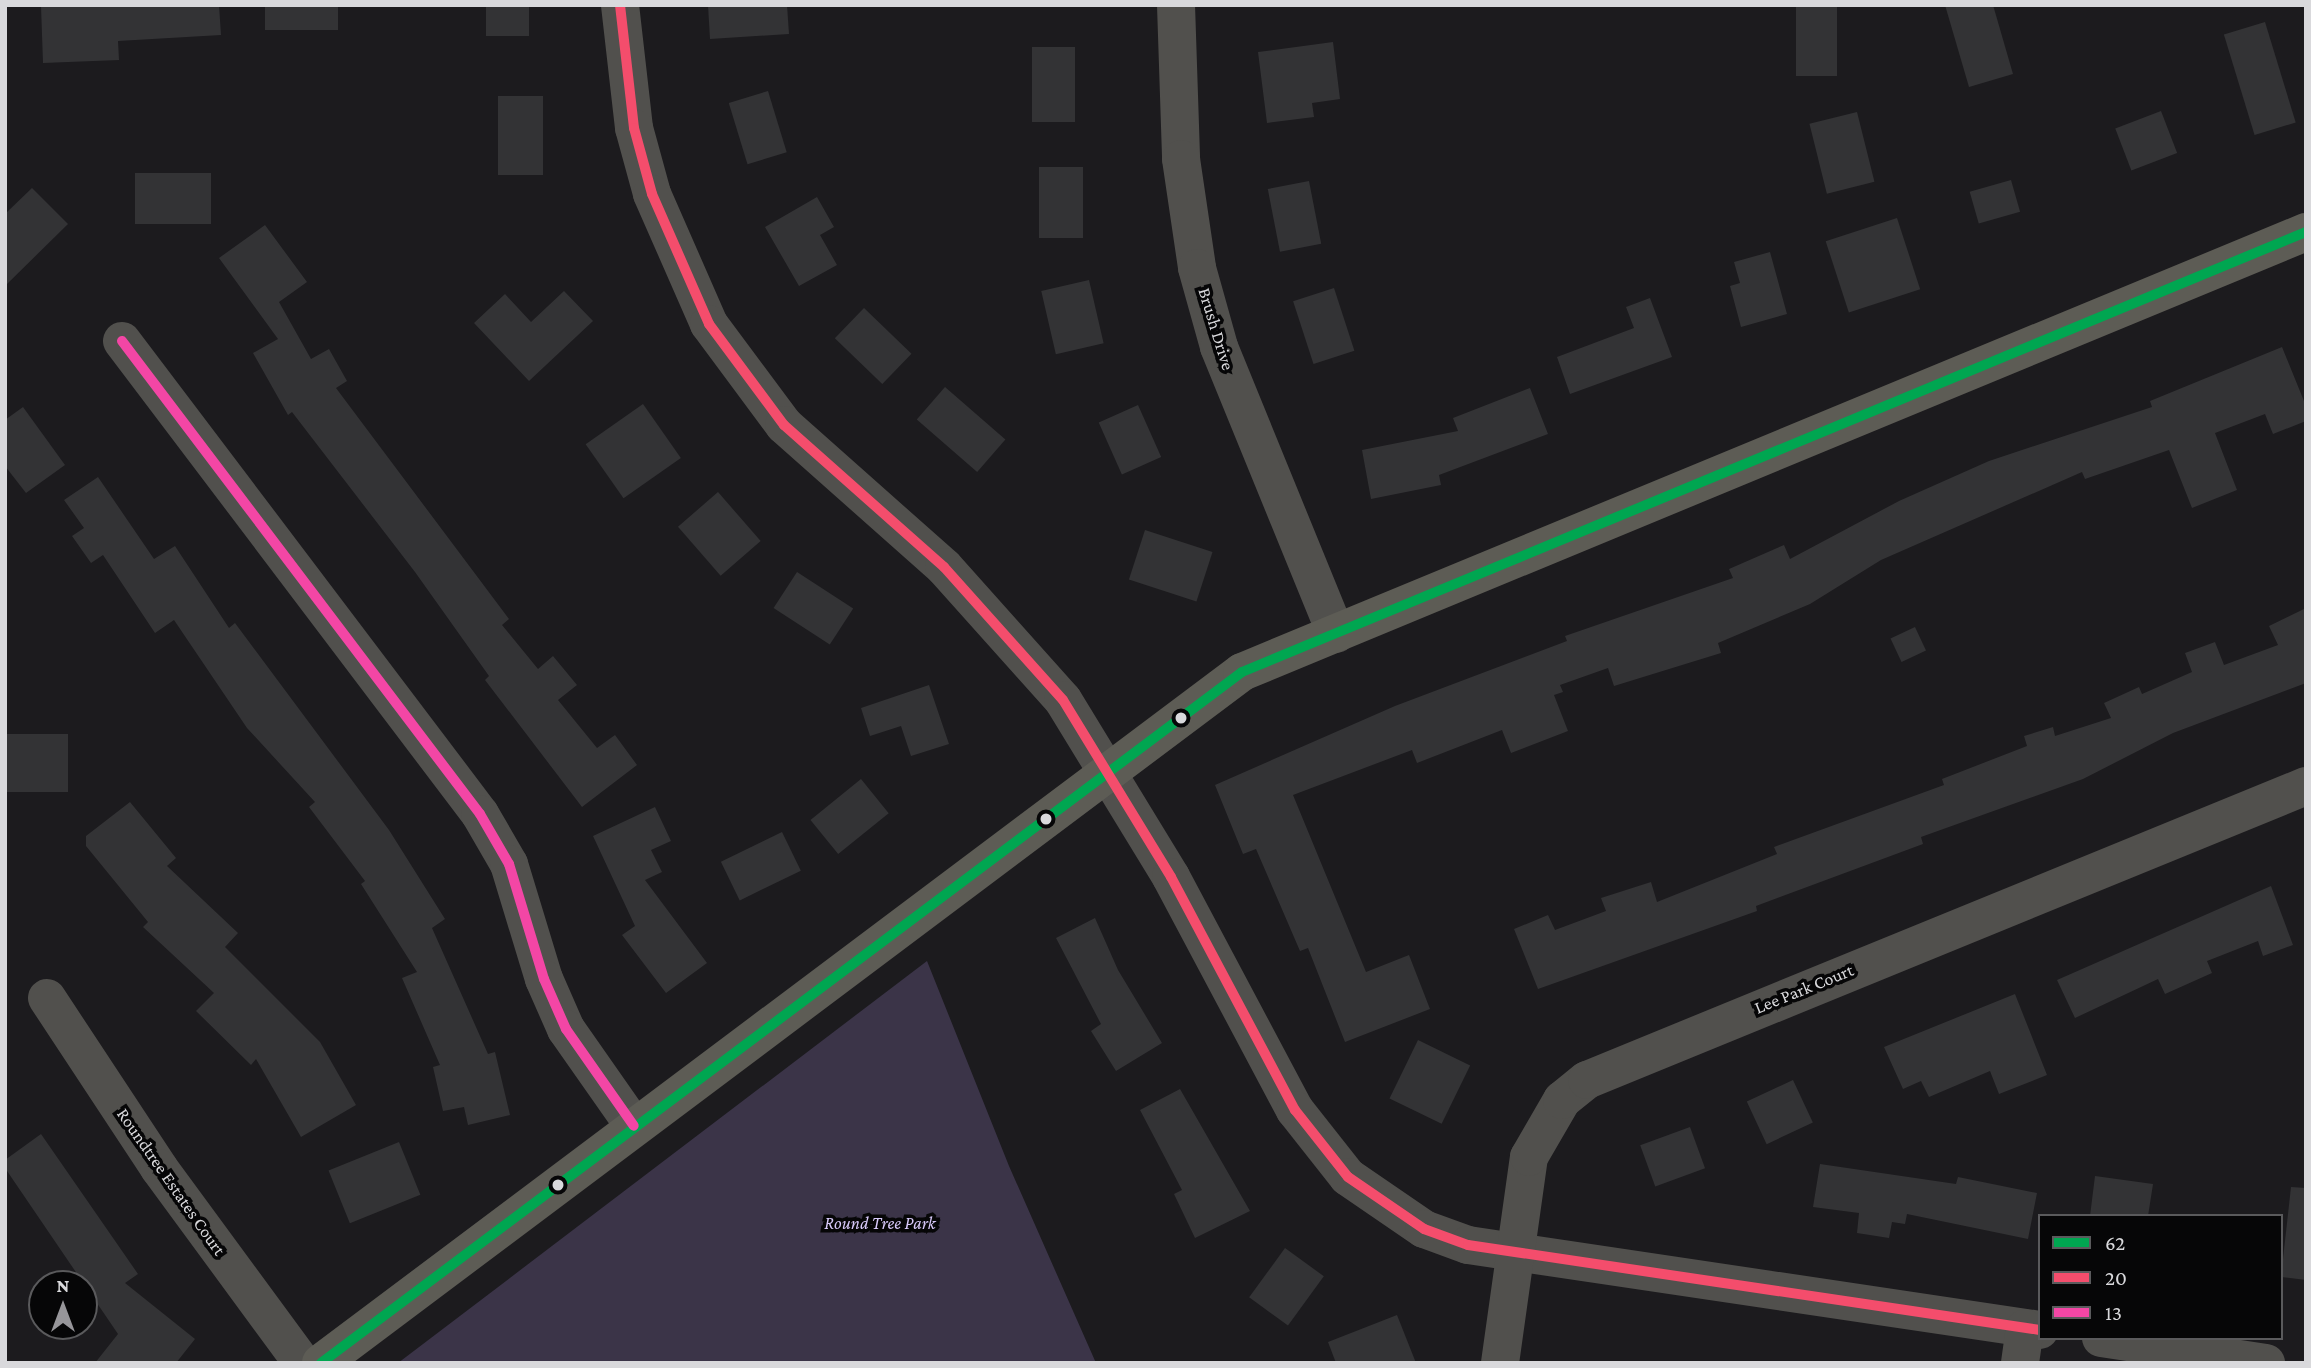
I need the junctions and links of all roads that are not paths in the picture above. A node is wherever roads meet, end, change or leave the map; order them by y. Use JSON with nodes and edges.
{"nodes":[{"id":1,"x":620,"y":5,"type":"edge"},
{"id":2,"x":1177,"y":5,"type":"edge"},
{"id":3,"x":2306,"y":232,"type":"edge"},
{"id":4,"x":122,"y":341,"type":"dead end"},
{"id":5,"x":1336,"y":634,"type":"junction"},
{"id":6,"x":1108,"y":768,"type":"junction"},
{"id":7,"x":2306,"y":786,"type":"edge"},
{"id":8,"x":47,"y":998,"type":"dead end"},
{"id":9,"x":634,"y":1126,"type":"junction"},
{"id":10,"x":1515,"y":1254,"type":"junction"},
{"id":11,"x":2029,"y":1340,"type":"edge"},
{"id":12,"x":2114,"y":1340,"type":"edge"},
{"id":13,"x":302,"y":1363,"type":"edge"},
{"id":14,"x":321,"y":1363,"type":"edge"},
{"id":15,"x":1500,"y":1363,"type":"edge"},
{"id":16,"x":2266,"y":1363,"type":"edge"}],
"edges":[{"from":1,"to":6,"type":"street"},
{"from":2,"to":5,"type":"street","name":"Brush Drive"},
{"from":3,"to":5,"type":"main road"},
{"from":4,"to":9,"type":"street"},
{"from":5,"to":6,"type":"main road"},
{"from":6,"to":9,"type":"main road"},
{"from":6,"to":10,"type":"street"},
{"from":7,"to":10,"type":"street","name":"Lee Park Court"},
{"from":8,"to":13,"type":"street","name":"Roundtree Estates Court"},
{"from":9,"to":14,"type":"main road"},
{"from":10,"to":11,"type":"street"},
{"from":10,"to":15,"type":"street","name":"Lee Park Court"},
{"from":12,"to":16,"type":"street"}]}
